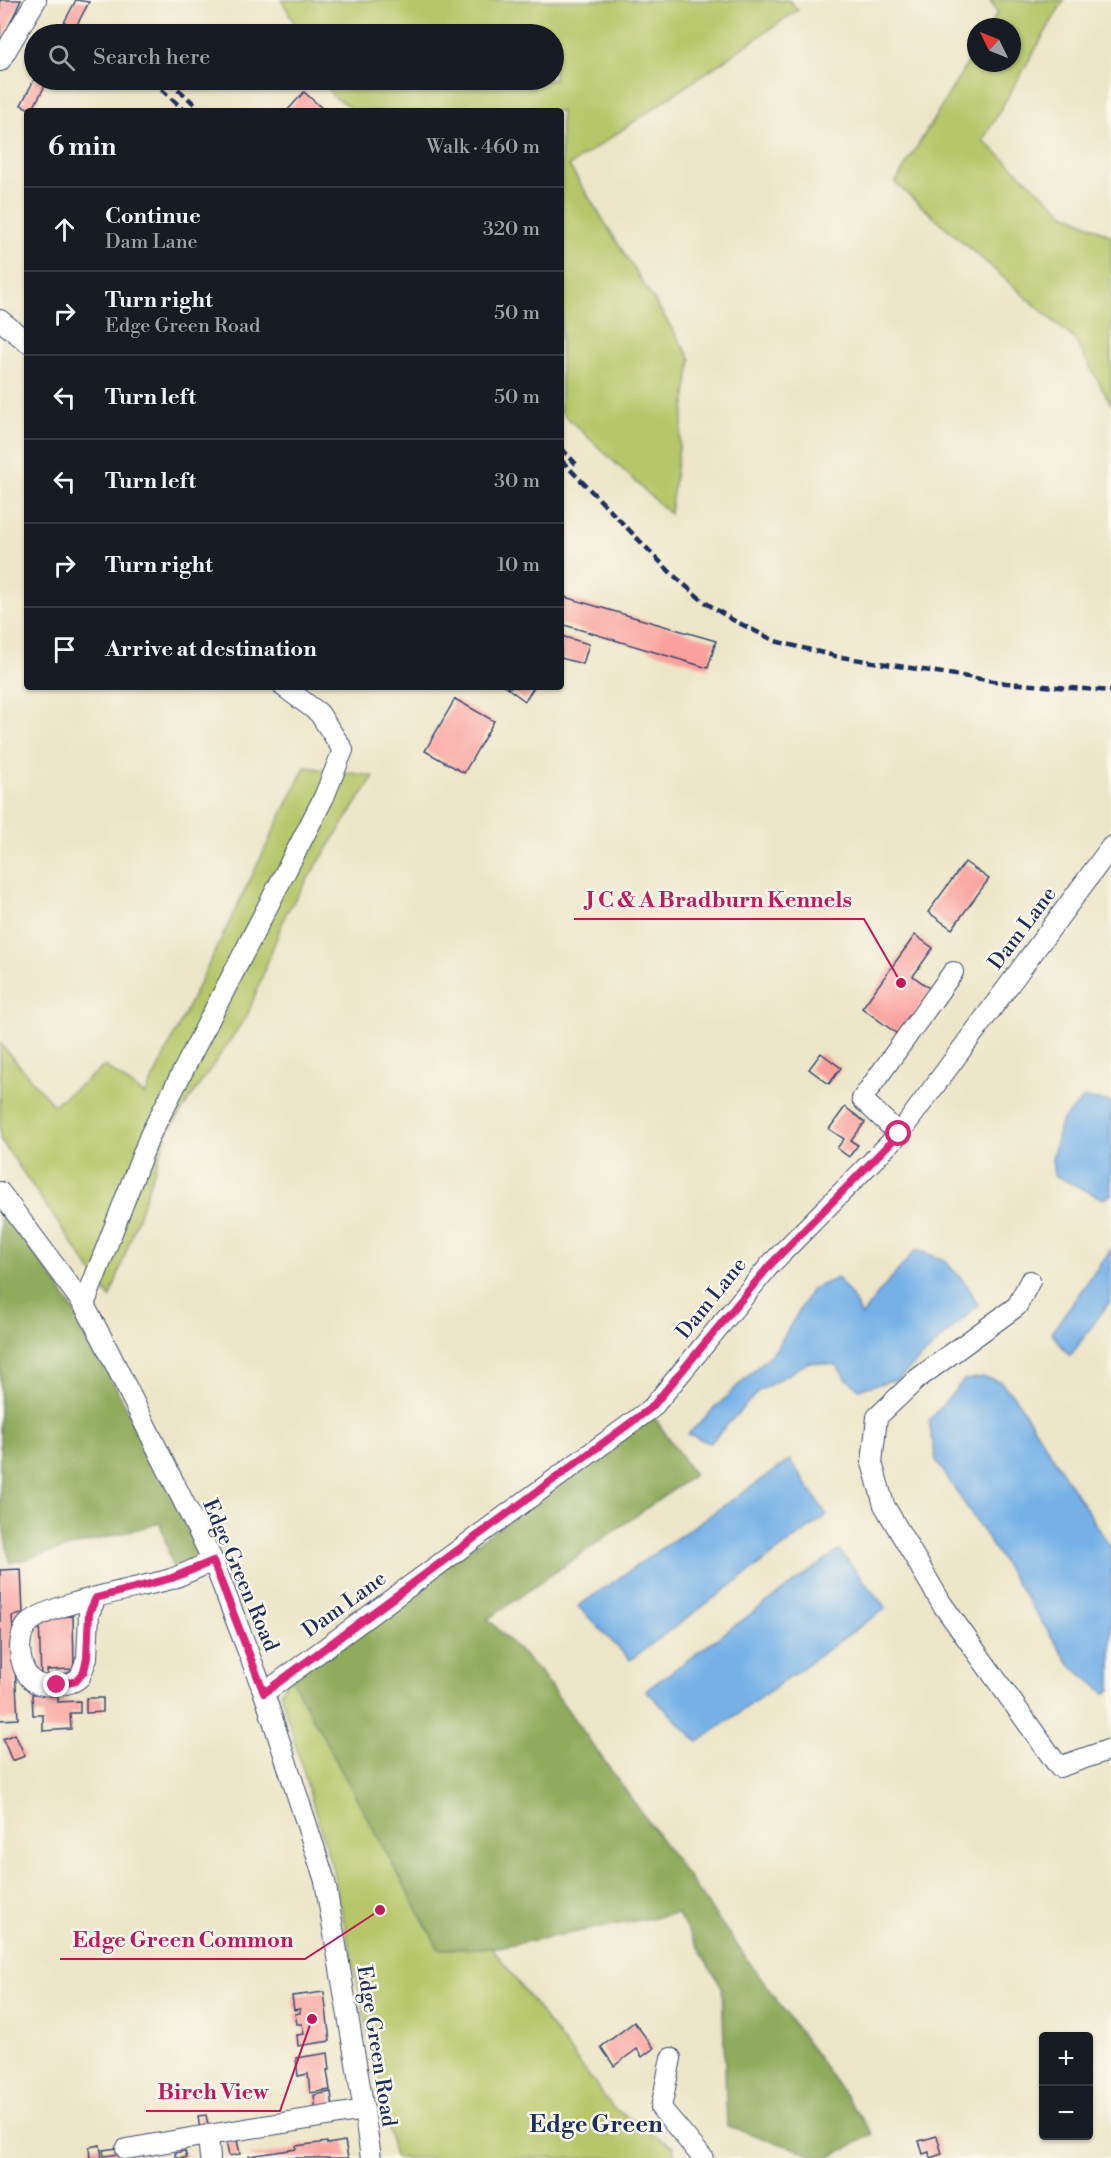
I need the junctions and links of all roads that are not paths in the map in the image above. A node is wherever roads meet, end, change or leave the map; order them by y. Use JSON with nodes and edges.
{"nodes":[{"id":1,"x":36,"y":0,"type":"edge"},
{"id":2,"x":0,"y":61,"type":"edge"},
{"id":3,"x":0,"y":320,"type":"edge"},
{"id":4,"x":24,"y":340,"type":"edge"},
{"id":5,"x":289,"y":690,"type":"edge"},
{"id":6,"x":1111,"y":847,"type":"edge"},
{"id":7,"x":953,"y":972,"type":"dead end"},
{"id":8,"x":899,"y":1134,"type":"junction"},
{"id":9,"x":0,"y":1192,"type":"edge"},
{"id":10,"x":1030,"y":1281,"type":"dead end"},
{"id":11,"x":84,"y":1305,"type":"junction"},
{"id":12,"x":213,"y":1561,"type":"junction"},
{"id":13,"x":96,"y":1598,"type":"junction"},
{"id":14,"x":264,"y":1693,"type":"junction"},
{"id":15,"x":1111,"y":1749,"type":"edge"},
{"id":16,"x":671,"y":2058,"type":"dead end"},
{"id":17,"x":364,"y":2110,"type":"junction"},
{"id":18,"x":208,"y":2135,"type":"junction"},
{"id":19,"x":126,"y":2148,"type":"dead end"},
{"id":20,"x":210,"y":2158,"type":"edge"},
{"id":21,"x":370,"y":2158,"type":"edge"},
{"id":22,"x":703,"y":2158,"type":"edge"}],
"edges":[{"from":1,"to":2,"type":"street"},
{"from":3,"to":4,"type":"street"},
{"from":5,"to":11,"type":"street"},
{"from":6,"to":8,"type":"street","name":"Dam Lane"},
{"from":7,"to":8,"type":"street"},
{"from":8,"to":14,"type":"street","name":"Dam Lane"},
{"from":9,"to":11,"type":"street","name":"Edge Green Road"},
{"from":10,"to":15,"type":"street"},
{"from":11,"to":12,"type":"street","name":"Edge Green Road"},
{"from":12,"to":13,"type":"street"},
{"from":12,"to":14,"type":"street","name":"Edge Green Road"},
{"from":13,"to":13,"type":"street"},
{"from":14,"to":17,"type":"street","name":"Edge Green Road"},
{"from":16,"to":22,"type":"street"},
{"from":17,"to":18,"type":"street"},
{"from":17,"to":21,"type":"street","name":"Edge Green Road"},
{"from":18,"to":19,"type":"street"},
{"from":18,"to":20,"type":"street"}]}
